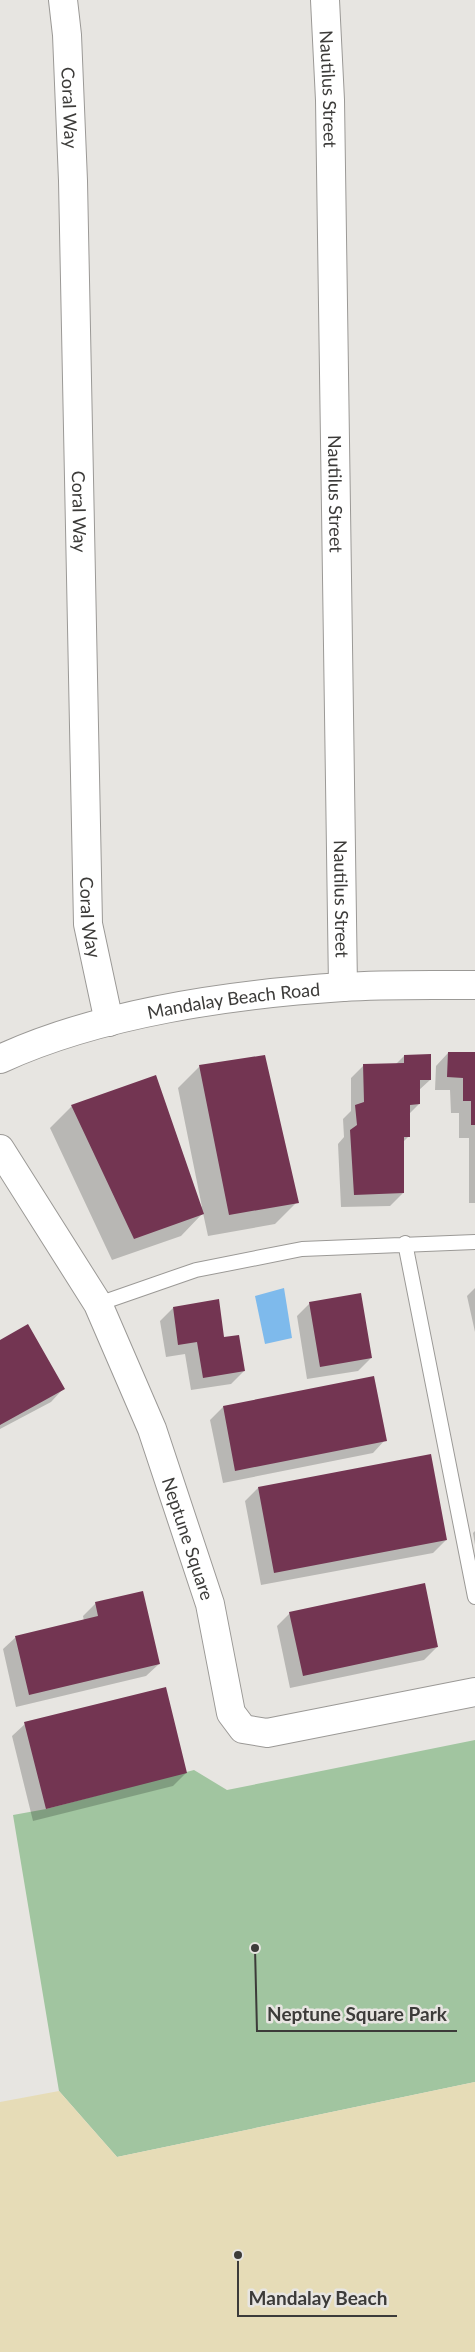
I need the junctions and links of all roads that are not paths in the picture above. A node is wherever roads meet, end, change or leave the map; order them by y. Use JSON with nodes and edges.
{"nodes":[{"id":1,"x":63,"y":0,"type":"edge"},
{"id":2,"x":325,"y":0,"type":"edge"},
{"id":3,"x":475,"y":985,"type":"edge"},
{"id":4,"x":343,"y":987,"type":"junction"},
{"id":5,"x":109,"y":1022,"type":"junction"},
{"id":6,"x":0,"y":1059,"type":"edge"},
{"id":7,"x":0,"y":1149,"type":"edge"},
{"id":8,"x":475,"y":1242,"type":"edge"},
{"id":9,"x":405,"y":1243,"type":"junction"},
{"id":10,"x":98,"y":1304,"type":"junction"},
{"id":11,"x":475,"y":1597,"type":"edge"},
{"id":12,"x":475,"y":1692,"type":"edge"}],
"edges":[{"from":1,"to":5,"type":"street","name":"Coral Way"},
{"from":2,"to":4,"type":"street","name":"Nautilus Street"},
{"from":3,"to":4,"type":"street","name":"Mandalay Beach Road"},
{"from":4,"to":5,"type":"street","name":"Mandalay Beach Road"},
{"from":5,"to":6,"type":"street","name":"Mandalay Beach Road"},
{"from":7,"to":10,"type":"street","name":"Neptune Square"},
{"from":8,"to":9,"type":"lane"},
{"from":9,"to":10,"type":"lane"},
{"from":9,"to":11,"type":"lane"},
{"from":10,"to":12,"type":"street","name":"Neptune Square"}]}
